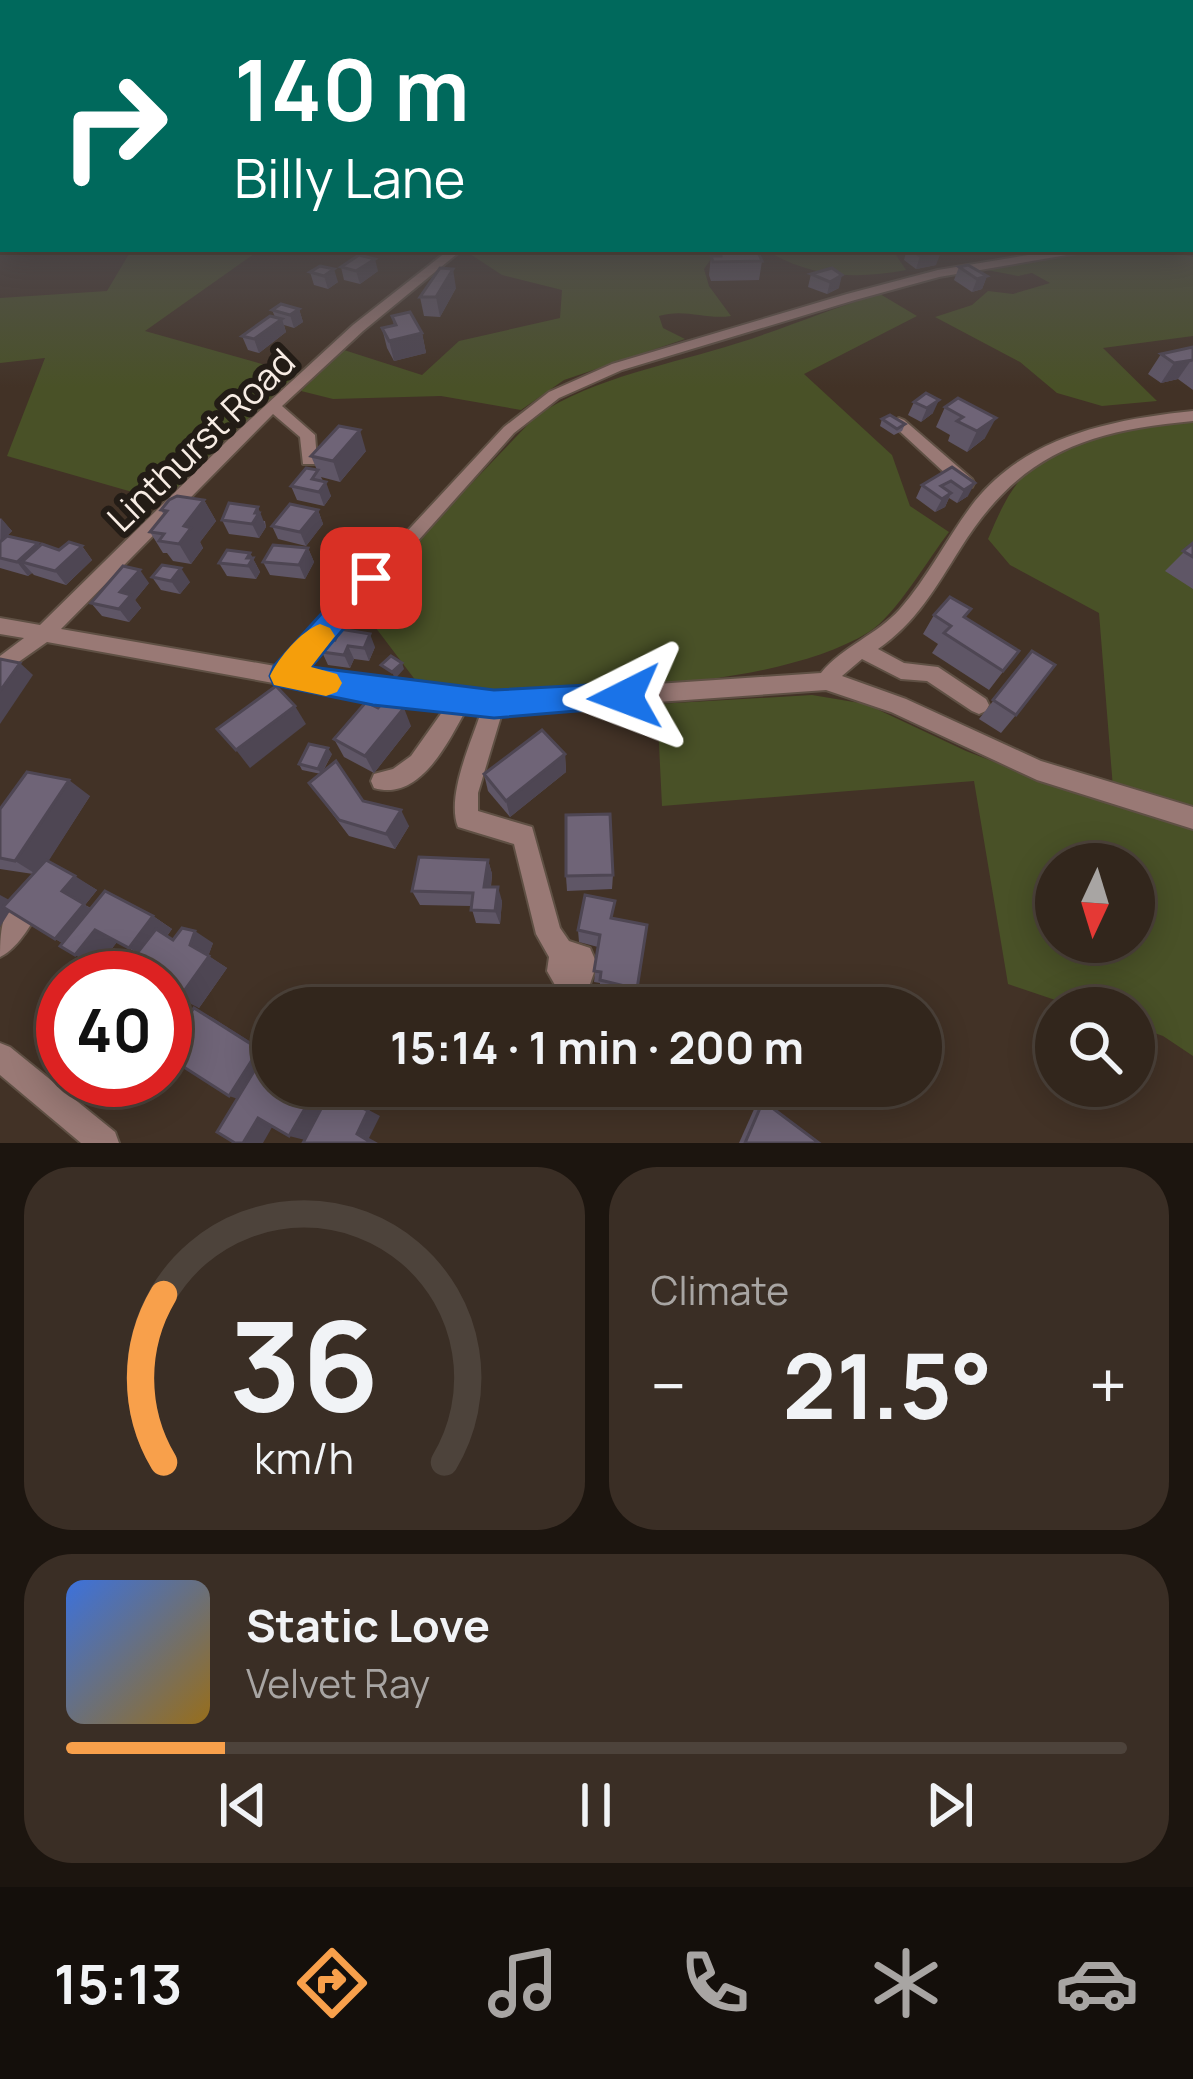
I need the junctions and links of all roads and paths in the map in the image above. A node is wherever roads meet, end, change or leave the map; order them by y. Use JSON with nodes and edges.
{"nodes":[{"id":1,"x":418,"y":280,"type":"edge"},
{"id":2,"x":914,"y":280,"type":"edge"},
{"id":3,"x":274,"y":407,"type":"junction"},
{"id":4,"x":1193,"y":416,"type":"edge"},
{"id":5,"x":899,"y":423,"type":"edge"},
{"id":6,"x":309,"y":460,"type":"edge"},
{"id":7,"x":983,"y":502,"type":"junction"},
{"id":8,"x":0,"y":626,"type":"edge"},
{"id":9,"x":45,"y":633,"type":"junction"},
{"id":10,"x":861,"y":650,"type":"junction"},
{"id":11,"x":0,"y":667,"type":"edge"},
{"id":12,"x":285,"y":676,"type":"junction"},
{"id":13,"x":826,"y":681,"type":"junction"},
{"id":14,"x":460,"y":701,"type":"junction"},
{"id":15,"x":494,"y":704,"type":"junction"},
{"id":16,"x":979,"y":705,"type":"dead end"},
{"id":17,"x":382,"y":782,"type":"dead end"},
{"id":18,"x":1193,"y":818,"type":"edge"},
{"id":19,"x":40,"y":887,"type":"edge"},
{"id":20,"x":0,"y":944,"type":"edge"},
{"id":21,"x":563,"y":956,"type":"dead end"},
{"id":22,"x":0,"y":1057,"type":"edge"},
{"id":23,"x":104,"y":1143,"type":"edge"}],
"edges":[{"from":1,"to":3,"type":"street","name":"Linthurst Road"},
{"from":2,"to":12,"type":"street"},
{"from":3,"to":6,"type":"street"},
{"from":3,"to":9,"type":"street","name":"Linthurst Road"},
{"from":4,"to":7,"type":"street"},
{"from":5,"to":7,"type":"street"},
{"from":7,"to":10,"type":"street"},
{"from":8,"to":9,"type":"street"},
{"from":9,"to":11,"type":"street","name":"Linthurst Road"},
{"from":9,"to":12,"type":"street"},
{"from":10,"to":13,"type":"street"},
{"from":10,"to":16,"type":"street"},
{"from":12,"to":14,"type":"street"},
{"from":13,"to":15,"type":"street"},
{"from":13,"to":18,"type":"street"},
{"from":14,"to":15,"type":"street"},
{"from":14,"to":17,"type":"street"},
{"from":15,"to":21,"type":"street"},
{"from":19,"to":20,"type":"street"},
{"from":22,"to":23,"type":"street"}]}
